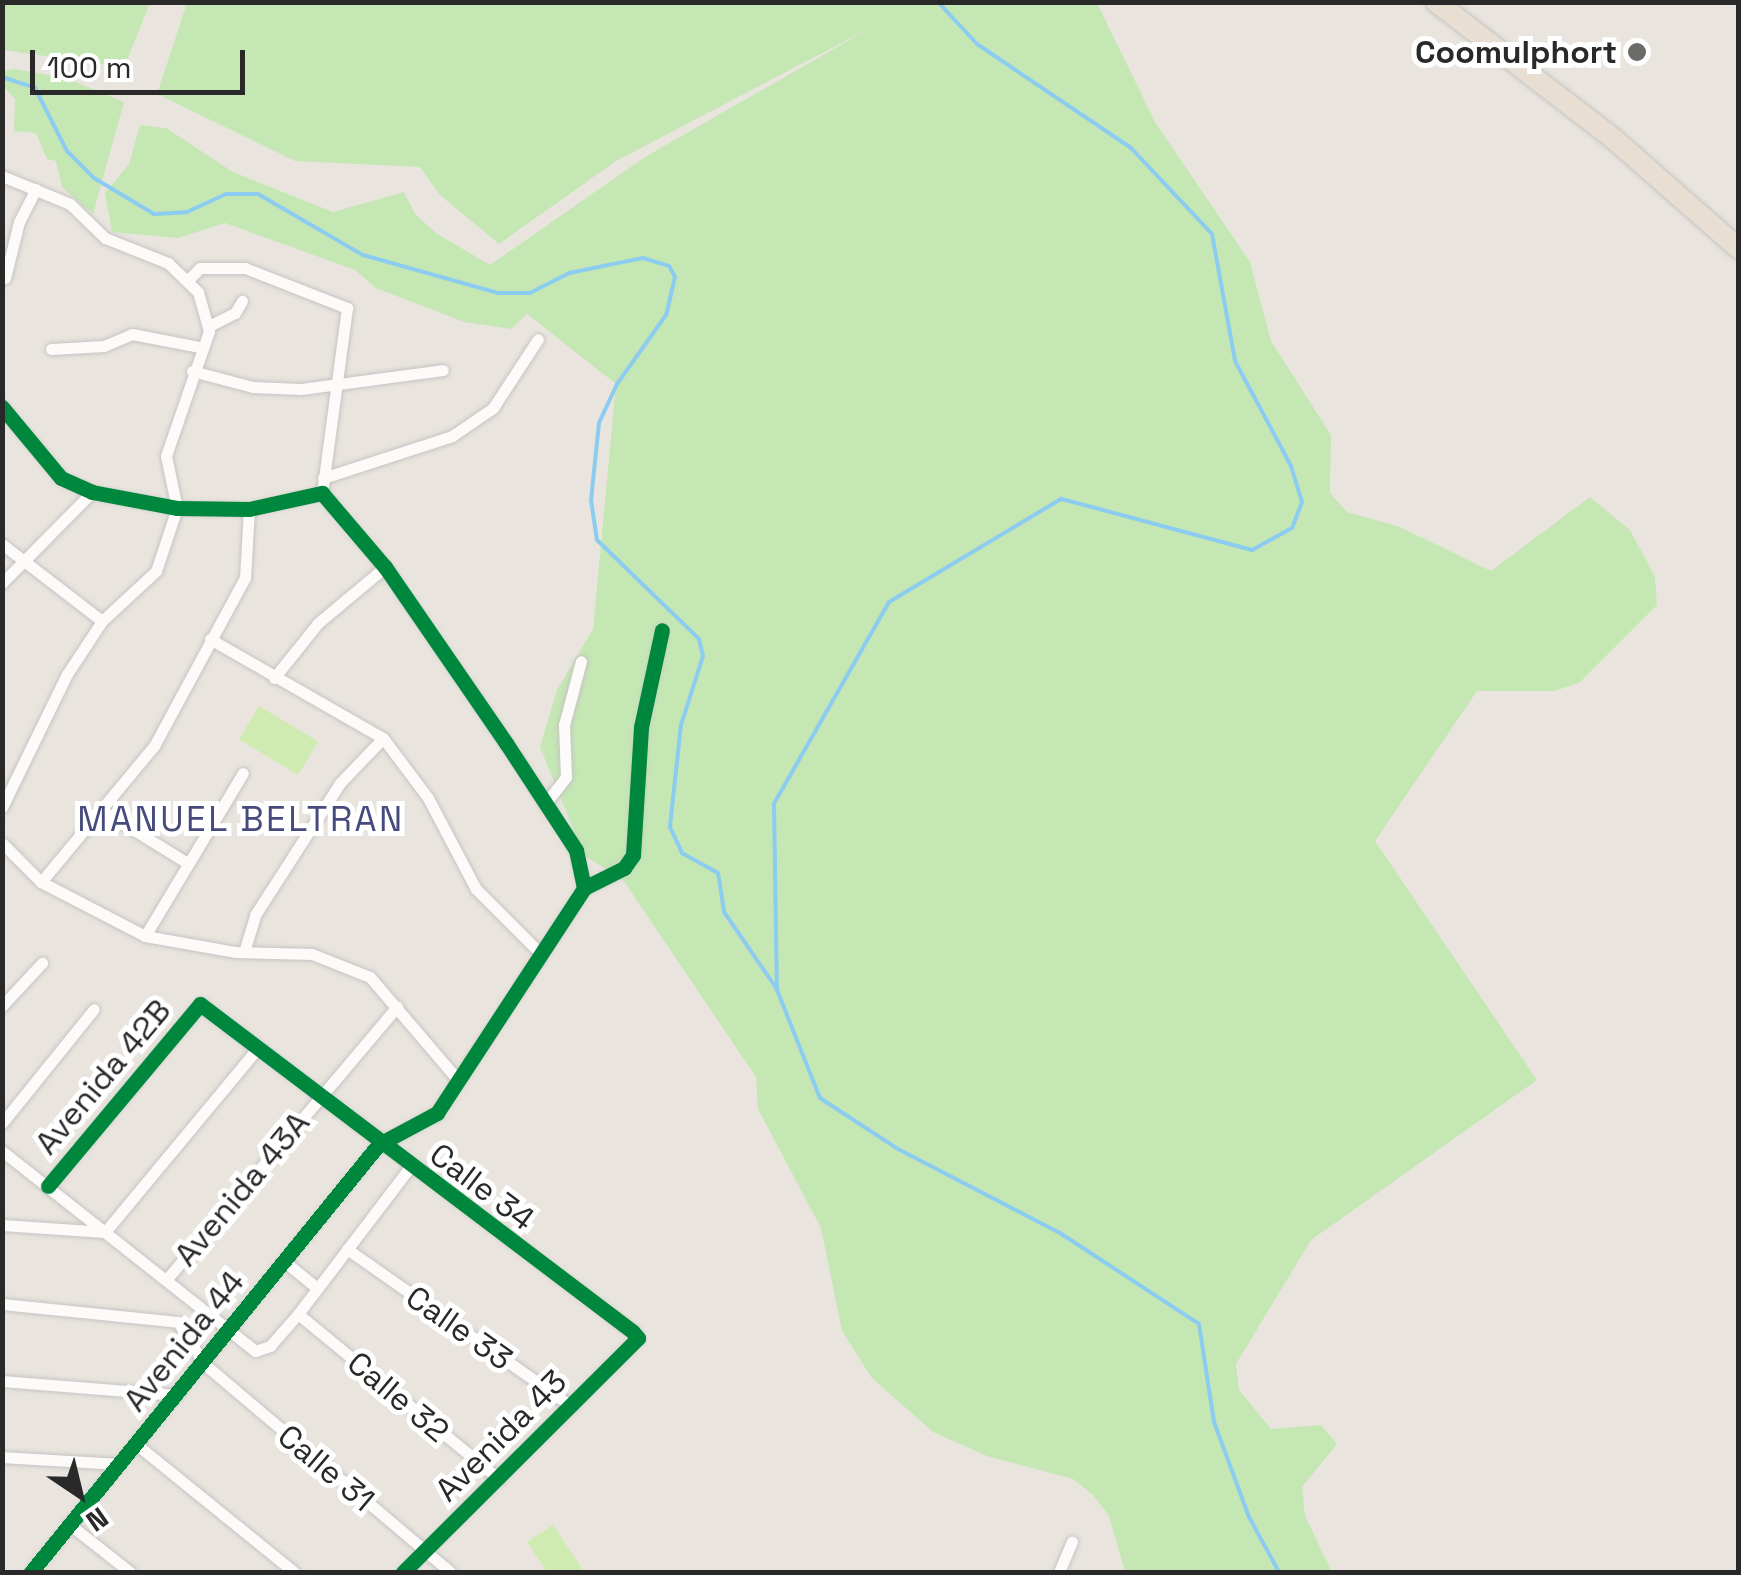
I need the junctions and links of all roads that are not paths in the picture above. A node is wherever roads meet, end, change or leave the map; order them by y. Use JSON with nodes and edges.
{"nodes":[{"id":1,"x":1436,"y":2,"type":"edge"},
{"id":2,"x":2,"y":176,"type":"edge"},
{"id":3,"x":36,"y":188,"type":"junction"},
{"id":4,"x":1738,"y":248,"type":"edge"},
{"id":5,"x":5,"y":278,"type":"dead end"},
{"id":6,"x":188,"y":280,"type":"junction"},
{"id":7,"x":242,"y":301,"type":"dead end"},
{"id":8,"x":208,"y":326,"type":"junction"},
{"id":9,"x":538,"y":339,"type":"dead end"},
{"id":10,"x":199,"y":347,"type":"junction"},
{"id":11,"x":51,"y":349,"type":"dead end"},
{"id":12,"x":443,"y":370,"type":"dead end"},
{"id":13,"x":192,"y":371,"type":"junction"},
{"id":14,"x":338,"y":385,"type":"junction"},
{"id":15,"x":2,"y":407,"type":"edge"},
{"id":16,"x":6,"y":424,"type":"edge"},
{"id":17,"x":323,"y":478,"type":"junction"},
{"id":18,"x":92,"y":492,"type":"junction"},
{"id":19,"x":322,"y":493,"type":"junction"},
{"id":20,"x":177,"y":508,"type":"junction"},
{"id":21,"x":248,"y":509,"type":"junction"},
{"id":22,"x":2,"y":544,"type":"edge"},
{"id":23,"x":24,"y":563,"type":"junction"},
{"id":24,"x":385,"y":567,"type":"junction"},
{"id":25,"x":2,"y":582,"type":"edge"},
{"id":26,"x":102,"y":621,"type":"junction"},
{"id":27,"x":662,"y":630,"type":"dead end"},
{"id":28,"x":210,"y":639,"type":"junction"},
{"id":29,"x":581,"y":661,"type":"dead end"},
{"id":30,"x":274,"y":678,"type":"junction"},
{"id":31,"x":384,"y":738,"type":"junction"},
{"id":32,"x":244,"y":773,"type":"dead end"},
{"id":33,"x":545,"y":804,"type":"junction"},
{"id":34,"x":2,"y":807,"type":"edge"},
{"id":35,"x":103,"y":811,"type":"junction"},
{"id":36,"x":2,"y":843,"type":"edge"},
{"id":37,"x":186,"y":862,"type":"junction"},
{"id":38,"x":42,"y":882,"type":"junction"},
{"id":39,"x":584,"y":888,"type":"junction"},
{"id":40,"x":146,"y":936,"type":"junction"},
{"id":41,"x":538,"y":951,"type":"junction"},
{"id":42,"x":244,"y":952,"type":"junction"},
{"id":43,"x":42,"y":962,"type":"dead end"},
{"id":44,"x":200,"y":1004,"type":"joint"},
{"id":45,"x":2,"y":1006,"type":"edge"},
{"id":46,"x":397,"y":1006,"type":"junction"},
{"id":47,"x":94,"y":1010,"type":"dead end"},
{"id":48,"x":257,"y":1048,"type":"junction"},
{"id":49,"x":458,"y":1080,"type":"junction"},
{"id":50,"x":319,"y":1097,"type":"junction"},
{"id":51,"x":2,"y":1124,"type":"edge"},
{"id":52,"x":380,"y":1144,"type":"junction"},
{"id":53,"x":2,"y":1151,"type":"edge"},
{"id":54,"x":410,"y":1167,"type":"junction"},
{"id":55,"x":48,"y":1186,"type":"junction"},
{"id":56,"x":2,"y":1225,"type":"edge"},
{"id":57,"x":106,"y":1232,"type":"junction"},
{"id":58,"x":348,"y":1249,"type":"junction"},
{"id":59,"x":285,"y":1262,"type":"junction"},
{"id":60,"x":166,"y":1280,"type":"junction"},
{"id":61,"x":317,"y":1288,"type":"junction"},
{"id":62,"x":2,"y":1304,"type":"edge"},
{"id":63,"x":298,"y":1314,"type":"junction"},
{"id":64,"x":229,"y":1331,"type":"junction"},
{"id":65,"x":638,"y":1338,"type":"joint"},
{"id":66,"x":203,"y":1362,"type":"junction"},
{"id":67,"x":2,"y":1382,"type":"edge"},
{"id":68,"x":176,"y":1396,"type":"junction"},
{"id":69,"x":571,"y":1406,"type":"junction"},
{"id":70,"x":136,"y":1444,"type":"junction"},
{"id":71,"x":2,"y":1457,"type":"edge"},
{"id":72,"x":120,"y":1464,"type":"junction"},
{"id":73,"x":499,"y":1479,"type":"junction"},
{"id":74,"x":69,"y":1524,"type":"junction"},
{"id":75,"x":1072,"y":1542,"type":"dead end"},
{"id":76,"x":424,"y":1550,"type":"junction"},
{"id":77,"x":30,"y":1572,"type":"edge"},
{"id":78,"x":130,"y":1572,"type":"edge"},
{"id":79,"x":294,"y":1572,"type":"edge"},
{"id":80,"x":403,"y":1572,"type":"edge"},
{"id":81,"x":450,"y":1572,"type":"edge"},
{"id":82,"x":1059,"y":1572,"type":"edge"}],
"edges":[{"from":1,"to":4,"type":"highway"},
{"from":2,"to":3,"type":"street"},
{"from":3,"to":5,"type":"street"},
{"from":3,"to":6,"type":"street"},
{"from":6,"to":8,"type":"street"},
{"from":6,"to":14,"type":"street"},
{"from":7,"to":8,"type":"street"},
{"from":8,"to":10,"type":"street"},
{"from":9,"to":17,"type":"street"},
{"from":10,"to":11,"type":"street"},
{"from":10,"to":13,"type":"street"},
{"from":12,"to":14,"type":"street"},
{"from":13,"to":14,"type":"street"},
{"from":13,"to":20,"type":"street"},
{"from":14,"to":17,"type":"street"},
{"from":15,"to":16,"type":"street"},
{"from":16,"to":18,"type":"street"},
{"from":17,"to":19,"type":"street"},
{"from":18,"to":20,"type":"street"},
{"from":18,"to":23,"type":"street"},
{"from":19,"to":21,"type":"street"},
{"from":19,"to":24,"type":"street"},
{"from":20,"to":21,"type":"street"},
{"from":20,"to":26,"type":"street"},
{"from":21,"to":28,"type":"street"},
{"from":22,"to":23,"type":"street"},
{"from":23,"to":25,"type":"street"},
{"from":23,"to":26,"type":"street"},
{"from":24,"to":30,"type":"street"},
{"from":24,"to":33,"type":"street"},
{"from":26,"to":34,"type":"street"},
{"from":27,"to":39,"type":"street"},
{"from":28,"to":30,"type":"street"},
{"from":28,"to":35,"type":"street"},
{"from":29,"to":33,"type":"street"},
{"from":30,"to":31,"type":"street"},
{"from":31,"to":41,"type":"street"},
{"from":31,"to":42,"type":"street"},
{"from":32,"to":37,"type":"street"},
{"from":33,"to":39,"type":"street"},
{"from":35,"to":37,"type":"street"},
{"from":35,"to":38,"type":"street"},
{"from":36,"to":38,"type":"street"},
{"from":37,"to":40,"type":"street"},
{"from":38,"to":40,"type":"street"},
{"from":39,"to":41,"type":"street"},
{"from":40,"to":42,"type":"street"},
{"from":41,"to":49,"type":"street"},
{"from":42,"to":46,"type":"street"},
{"from":43,"to":45,"type":"street"},
{"from":44,"to":48,"type":"street","name":"Calle 34"},
{"from":44,"to":55,"type":"street","name":"Avenida 42B"},
{"from":46,"to":49,"type":"street"},
{"from":46,"to":50,"type":"street","name":"Avenida 43A"},
{"from":47,"to":51,"type":"street"},
{"from":48,"to":50,"type":"street","name":"Calle 34"},
{"from":48,"to":57,"type":"street"},
{"from":49,"to":52,"type":"street"},
{"from":50,"to":52,"type":"street","name":"Calle 34"},
{"from":50,"to":60,"type":"street","name":"Avenida 43A"},
{"from":52,"to":54,"type":"street","name":"Calle 34"},
{"from":52,"to":59,"type":"street","name":"Avenida 44"},
{"from":53,"to":55,"type":"street"},
{"from":54,"to":58,"type":"street"},
{"from":54,"to":65,"type":"street","name":"Calle 34"},
{"from":55,"to":57,"type":"street"},
{"from":56,"to":57,"type":"street"},
{"from":57,"to":60,"type":"street"},
{"from":58,"to":61,"type":"street"},
{"from":58,"to":69,"type":"street","name":"Calle 33"},
{"from":59,"to":61,"type":"street"},
{"from":59,"to":64,"type":"street","name":"Avenida 44"},
{"from":60,"to":64,"type":"street"},
{"from":61,"to":63,"type":"street"},
{"from":62,"to":66,"type":"street","name":"Calle 31"},
{"from":63,"to":64,"type":"street"},
{"from":63,"to":73,"type":"street","name":"Calle 32"},
{"from":64,"to":66,"type":"street","name":"Avenida 44"},
{"from":65,"to":69,"type":"street","name":"Avenida 43"},
{"from":66,"to":68,"type":"street","name":"Avenida 44"},
{"from":66,"to":76,"type":"street","name":"Calle 31"},
{"from":67,"to":68,"type":"street"},
{"from":68,"to":70,"type":"street","name":"Avenida 44"},
{"from":69,"to":73,"type":"street","name":"Avenida 43"},
{"from":70,"to":72,"type":"street","name":"Avenida 44"},
{"from":70,"to":79,"type":"street"},
{"from":71,"to":72,"type":"street"},
{"from":72,"to":74,"type":"street","name":"Avenida 44"},
{"from":73,"to":76,"type":"street","name":"Avenida 43"},
{"from":74,"to":77,"type":"street","name":"Avenida 44"},
{"from":74,"to":78,"type":"street"},
{"from":75,"to":82,"type":"street"},
{"from":76,"to":80,"type":"street","name":"Avenida 43"},
{"from":76,"to":81,"type":"street","name":"Calle 31"}]}
